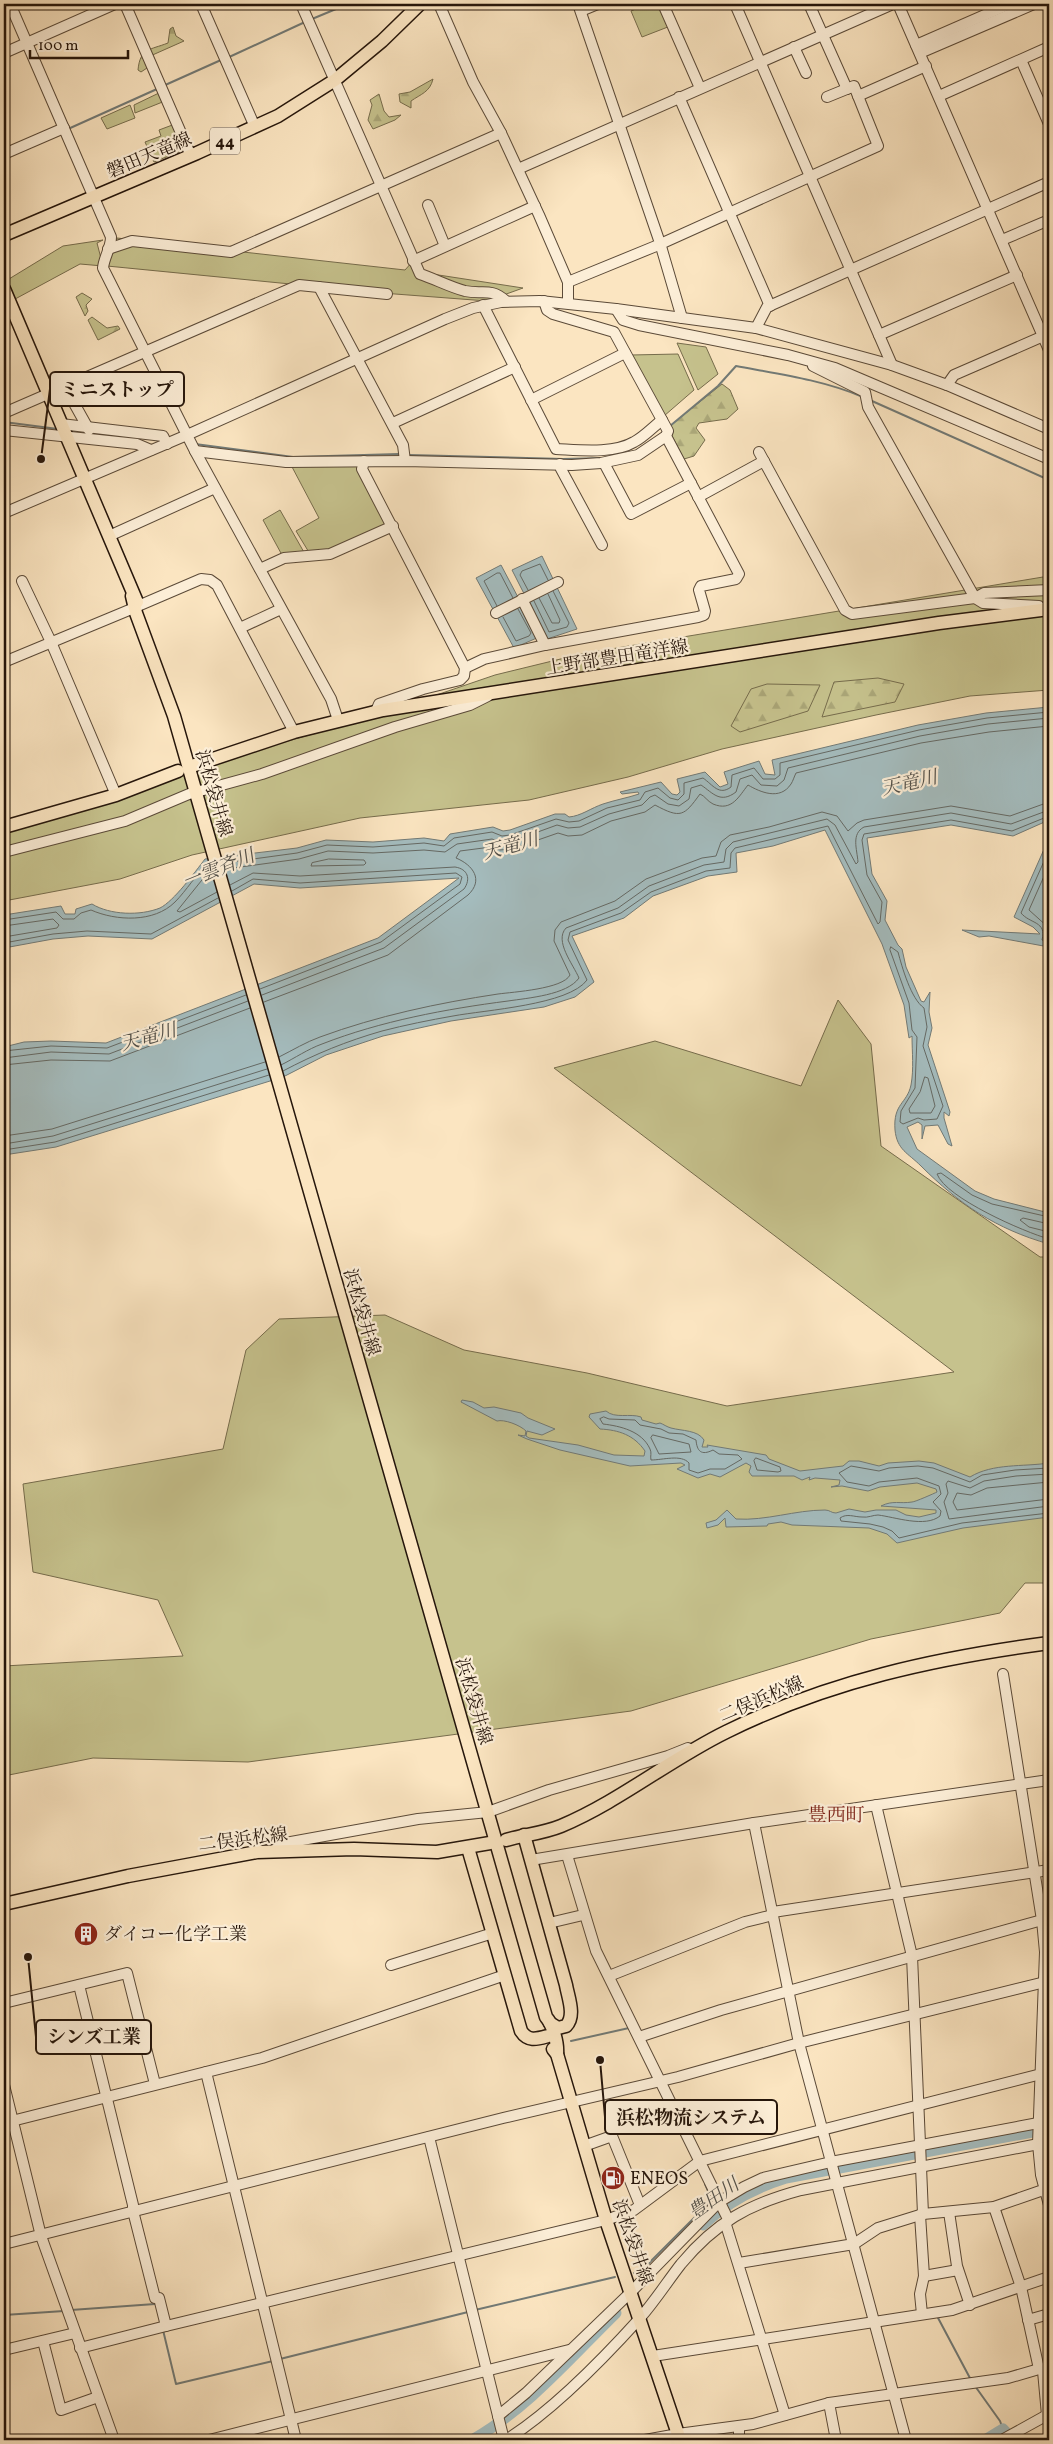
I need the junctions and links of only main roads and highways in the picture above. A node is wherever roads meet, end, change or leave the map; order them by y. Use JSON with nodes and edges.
{"nodes":[{"id":1,"x":420,"y":4,"type":"edge"},
{"id":2,"x":4,"y":235,"type":"edge"},
{"id":3,"x":4,"y":290,"type":"edge"},
{"id":4,"x":1049,"y":609,"type":"edge"},
{"id":5,"x":196,"y":765,"type":"dead end"},
{"id":6,"x":178,"y":772,"type":"dead end"},
{"id":7,"x":4,"y":826,"type":"edge"},
{"id":8,"x":1049,"y":1643,"type":"edge"},
{"id":9,"x":524,"y":1835,"type":"junction"},
{"id":10,"x":506,"y":1840,"type":"dead end"},
{"id":11,"x":490,"y":1843,"type":"dead end"},
{"id":12,"x":468,"y":1848,"type":"junction"},
{"id":13,"x":4,"y":1904,"type":"edge"},
{"id":14,"x":566,"y":1985,"type":"junction"},
{"id":15,"x":552,"y":2035,"type":"junction"},
{"id":16,"x":679,"y":2437,"type":"edge"}],
"edges":[{"from":1,"to":2,"type":"main road","name":"磐田天竜線","number":"44"},
{"from":3,"to":15,"type":"main road","name":"浜松袋井線"},
{"from":4,"to":5,"type":"main road","name":"上野部豊田竜洋線"},
{"from":6,"to":7,"type":"main road"},
{"from":8,"to":9,"type":"main road","name":"二俣浜松線"},
{"from":9,"to":10,"type":"main road","name":"二俣浜松線"},
{"from":9,"to":14,"type":"main road"},
{"from":11,"to":12,"type":"main road","name":"二俣浜松線"},
{"from":12,"to":13,"type":"main road","name":"二俣浜松線"},
{"from":12,"to":15,"type":"main road"},
{"from":14,"to":15,"type":"main road"},
{"from":14,"to":15,"type":"main road"},
{"from":15,"to":16,"type":"main road","name":"浜松袋井線"}]}
